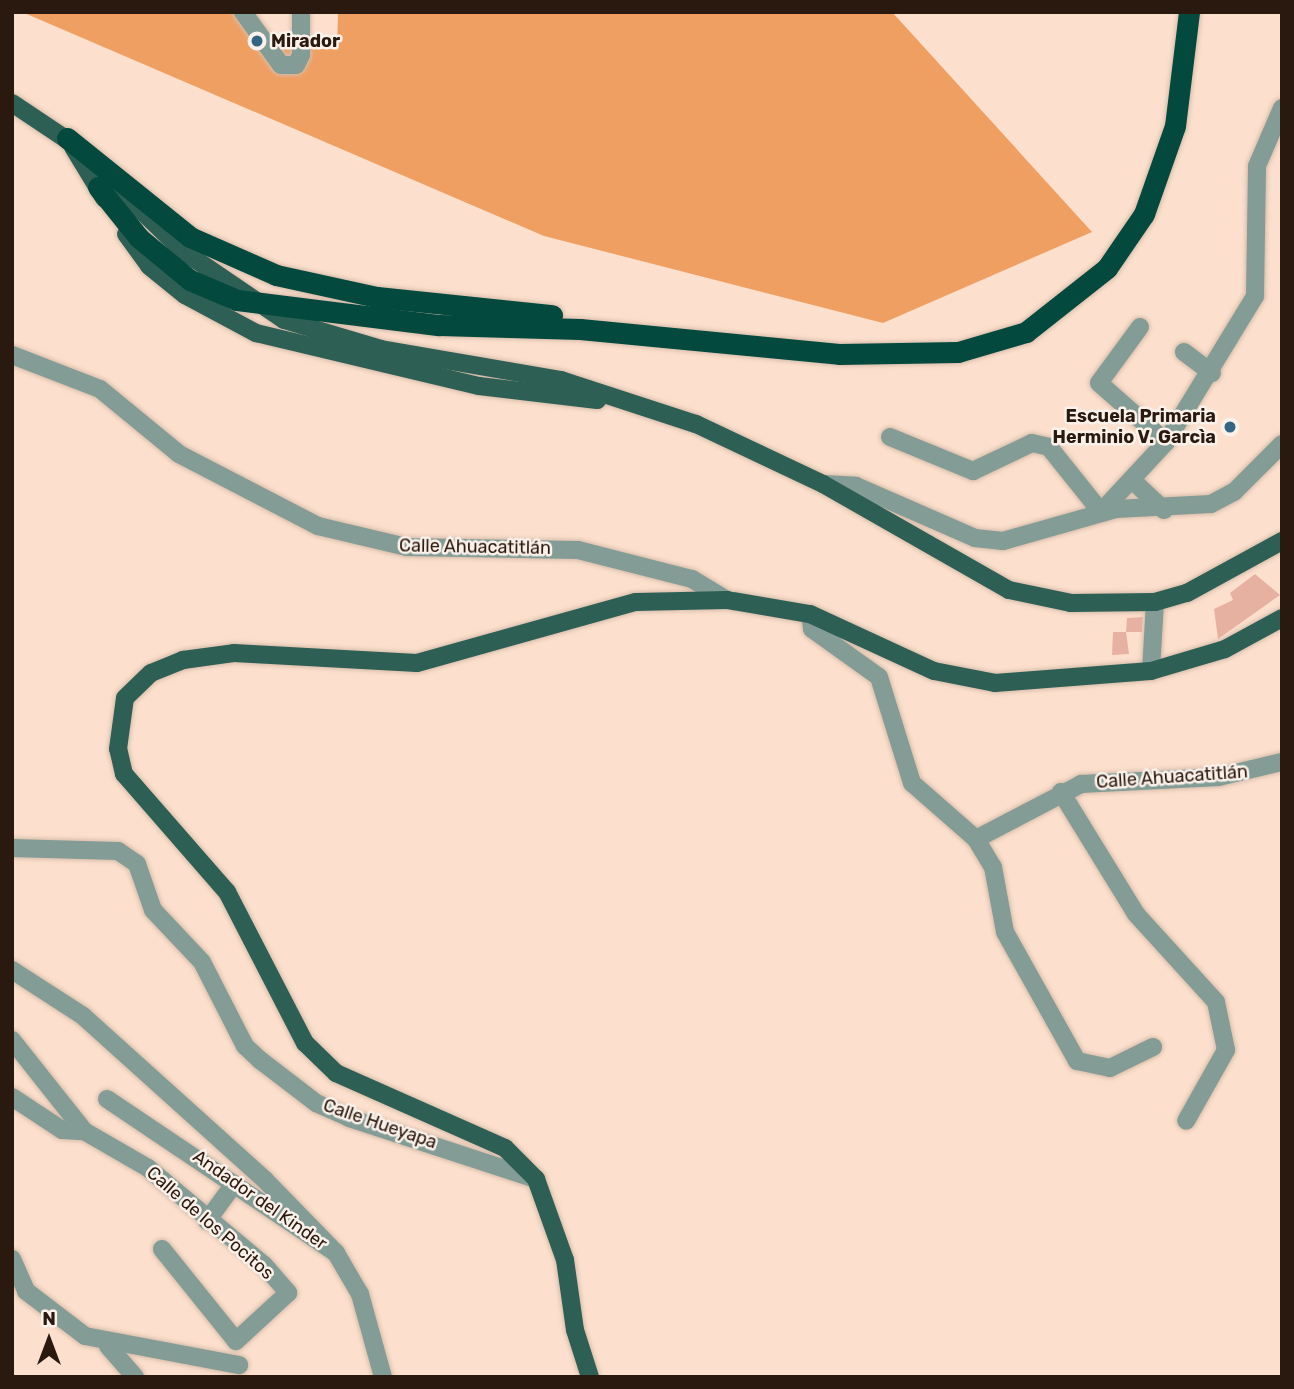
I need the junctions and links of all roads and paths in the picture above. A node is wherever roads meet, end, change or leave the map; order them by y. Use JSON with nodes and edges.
{"nodes":[{"id":1,"x":243,"y":12,"type":"edge"},
{"id":2,"x":301,"y":12,"type":"edge"},
{"id":3,"x":1189,"y":12,"type":"edge"},
{"id":4,"x":12,"y":103,"type":"edge"},
{"id":5,"x":1282,"y":108,"type":"edge"},
{"id":6,"x":67,"y":138,"type":"junction"},
{"id":7,"x":98,"y":187,"type":"junction"},
{"id":8,"x":261,"y":303,"type":"junction"},
{"id":9,"x":1139,"y":327,"type":"dead end"},
{"id":10,"x":703,"y":338,"type":"junction"},
{"id":11,"x":1184,"y":352,"type":"dead end"},
{"id":12,"x":12,"y":355,"type":"edge"},
{"id":13,"x":1212,"y":373,"type":"junction"},
{"id":14,"x":635,"y":404,"type":"junction"},
{"id":15,"x":890,"y":437,"type":"dead end"},
{"id":16,"x":1166,"y":442,"type":"junction"},
{"id":17,"x":1282,"y":444,"type":"edge"},
{"id":18,"x":1132,"y":480,"type":"junction"},
{"id":19,"x":823,"y":484,"type":"junction"},
{"id":20,"x":1164,"y":510,"type":"junction"},
{"id":21,"x":1101,"y":512,"type":"junction"},
{"id":22,"x":1282,"y":541,"type":"edge"},
{"id":23,"x":727,"y":600,"type":"junction"},
{"id":24,"x":1155,"y":602,"type":"junction"},
{"id":25,"x":810,"y":614,"type":"junction"},
{"id":26,"x":1282,"y":618,"type":"edge"},
{"id":27,"x":1151,"y":671,"type":"junction"},
{"id":28,"x":1282,"y":762,"type":"edge"},
{"id":29,"x":1061,"y":792,"type":"junction"},
{"id":30,"x":976,"y":839,"type":"junction"},
{"id":31,"x":12,"y":848,"type":"edge"},
{"id":32,"x":12,"y":970,"type":"edge"},
{"id":33,"x":12,"y":1040,"type":"edge"},
{"id":34,"x":1153,"y":1047,"type":"dead end"},
{"id":35,"x":12,"y":1097,"type":"edge"},
{"id":36,"x":107,"y":1099,"type":"dead end"},
{"id":37,"x":1186,"y":1121,"type":"dead end"},
{"id":38,"x":84,"y":1130,"type":"junction"},
{"id":39,"x":536,"y":1179,"type":"junction"},
{"id":40,"x":234,"y":1184,"type":"junction"},
{"id":41,"x":207,"y":1221,"type":"junction"},
{"id":42,"x":162,"y":1249,"type":"dead end"},
{"id":43,"x":336,"y":1253,"type":"junction"},
{"id":44,"x":12,"y":1259,"type":"edge"},
{"id":45,"x":236,"y":1341,"type":"junction"},
{"id":46,"x":105,"y":1343,"type":"junction"},
{"id":47,"x":239,"y":1371,"type":"edge"},
{"id":48,"x":135,"y":1377,"type":"edge"},
{"id":49,"x":383,"y":1377,"type":"edge"},
{"id":50,"x":590,"y":1377,"type":"edge"}],
"edges":[{"from":1,"to":2,"type":"street"},
{"from":3,"to":10,"type":"highway"},
{"from":4,"to":6,"type":"main road"},
{"from":5,"to":13,"type":"street"},
{"from":6,"to":7,"type":"main road"},
{"from":6,"to":8,"type":"main road"},
{"from":6,"to":10,"type":"highway"},
{"from":7,"to":8,"type":"highway"},
{"from":7,"to":14,"type":"main road"},
{"from":8,"to":10,"type":"highway"},
{"from":8,"to":14,"type":"main road"},
{"from":9,"to":16,"type":"street"},
{"from":11,"to":13,"type":"street"},
{"from":12,"to":23,"type":"street","name":"Calle Ahuacatitlán"},
{"from":13,"to":16,"type":"street"},
{"from":14,"to":19,"type":"main road"},
{"from":15,"to":21,"type":"street"},
{"from":16,"to":18,"type":"street"},
{"from":17,"to":20,"type":"street"},
{"from":18,"to":20,"type":"street"},
{"from":18,"to":21,"type":"street"},
{"from":19,"to":21,"type":"street"},
{"from":19,"to":24,"type":"main road"},
{"from":20,"to":21,"type":"street"},
{"from":22,"to":24,"type":"main road"},
{"from":23,"to":25,"type":"main road"},
{"from":23,"to":39,"type":"main road"},
{"from":24,"to":27,"type":"street"},
{"from":25,"to":27,"type":"main road"},
{"from":25,"to":30,"type":"street"},
{"from":26,"to":27,"type":"main road"},
{"from":28,"to":29,"type":"street","name":"Calle Ahuacatitlán"},
{"from":29,"to":30,"type":"street","name":"Calle Ahuacatitlán"},
{"from":29,"to":37,"type":"street"},
{"from":30,"to":34,"type":"street"},
{"from":31,"to":39,"type":"street","name":"Calle Hueyapa"},
{"from":32,"to":43,"type":"street"},
{"from":33,"to":38,"type":"street"},
{"from":35,"to":38,"type":"street"},
{"from":36,"to":40,"type":"street","name":"Andador del Kinder"},
{"from":38,"to":41,"type":"street","name":"Calle de los Pocitos"},
{"from":39,"to":50,"type":"main road"},
{"from":40,"to":41,"type":"street"},
{"from":40,"to":43,"type":"street","name":"Andador del Kinder"},
{"from":41,"to":45,"type":"street","name":"Calle de los Pocitos"},
{"from":42,"to":45,"type":"street"},
{"from":43,"to":49,"type":"street","name":"Andador del Kinder"},
{"from":44,"to":46,"type":"street"},
{"from":45,"to":47,"type":"street"},
{"from":46,"to":47,"type":"street"},
{"from":46,"to":48,"type":"street"}]}
